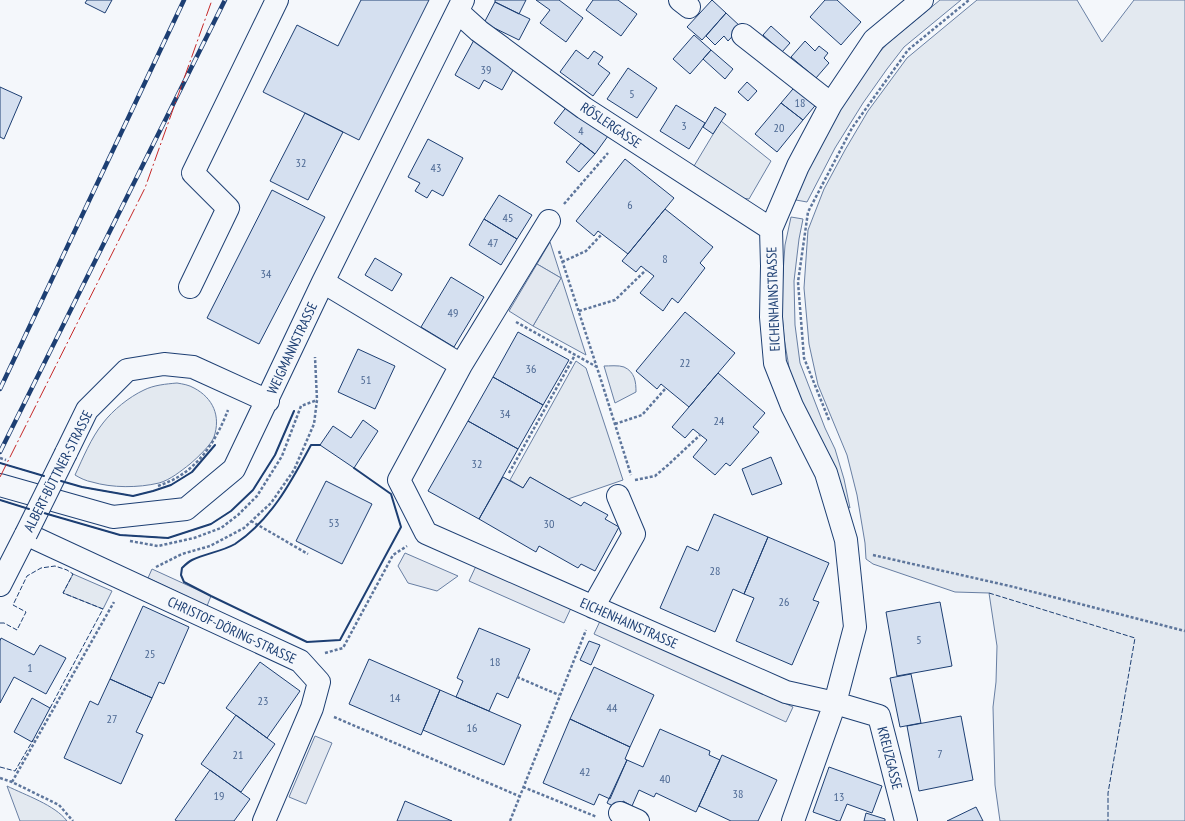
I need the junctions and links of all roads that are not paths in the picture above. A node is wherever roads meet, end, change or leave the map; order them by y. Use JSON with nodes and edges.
{"nodes":[{"id":1,"x":277,"y":0,"type":"edge"},
{"id":2,"x":922,"y":0,"type":"edge"},
{"id":3,"x":461,"y":6,"type":"edge"},
{"id":4,"x":743,"y":36,"type":"dead end"},
{"id":5,"x":831,"y":104,"type":"junction"},
{"id":6,"x":549,"y":221,"type":"road end"},
{"id":7,"x":770,"y":229,"type":"junction"},
{"id":8,"x":323,"y":282,"type":"junction"},
{"id":9,"x":190,"y":287,"type":"dead end"},
{"id":10,"x":461,"y":365,"type":"junction"},
{"id":11,"x":268,"y":401,"type":"junction"},
{"id":12,"x":0,"y":484,"type":"edge"},
{"id":13,"x":618,"y":496,"type":"dead end"},
{"id":14,"x":26,"y":534,"type":"junction"},
{"id":15,"x":0,"y":585,"type":"edge"},
{"id":16,"x":591,"y":615,"type":"junction"},
{"id":17,"x":835,"y":703,"type":"junction"},
{"id":18,"x":264,"y":821,"type":"edge"},
{"id":19,"x":793,"y":821,"type":"edge"},
{"id":20,"x":906,"y":821,"type":"edge"}],
"edges":[{"from":1,"to":9,"type":"street"},
{"from":2,"to":5,"type":"street","name":"EICHENHAINSTRASSE"},
{"from":3,"to":7,"type":"street","name":"RÖSLERGASSE"},
{"from":3,"to":8,"type":"street","name":"WEIGMANNSTRASSE"},
{"from":4,"to":5,"type":"street"},
{"from":5,"to":7,"type":"street","name":"EICHENHAINSTRASSE"},
{"from":6,"to":10,"type":"street"},
{"from":7,"to":17,"type":"street","name":"EICHENHAINSTRASSE"},
{"from":8,"to":10,"type":"street"},
{"from":8,"to":11,"type":"street","name":"WEIGMANNSTRASSE"},
{"from":10,"to":16,"type":"street","name":"EICHENHAINSTRASSE"},
{"from":11,"to":12,"type":"street","name":"WEIGMANNSTRASSE"},
{"from":11,"to":14,"type":"street","name":"ALBERT-BÜTTNER-STRASSE","bridge":true},
{"from":13,"to":16,"type":"street"},
{"from":14,"to":15,"type":"street","name":"ALBERT-BÜTTNER-STRASSE"},
{"from":14,"to":18,"type":"street","name":"CHRISTOF-DÖRING-STRASSE"},
{"from":16,"to":17,"type":"street","name":"EICHENHAINSTRASSE"},
{"from":17,"to":19,"type":"street","name":"EICHENHAINSTRASSE"},
{"from":17,"to":20,"type":"street","name":"KREUZGASSE"}]}
